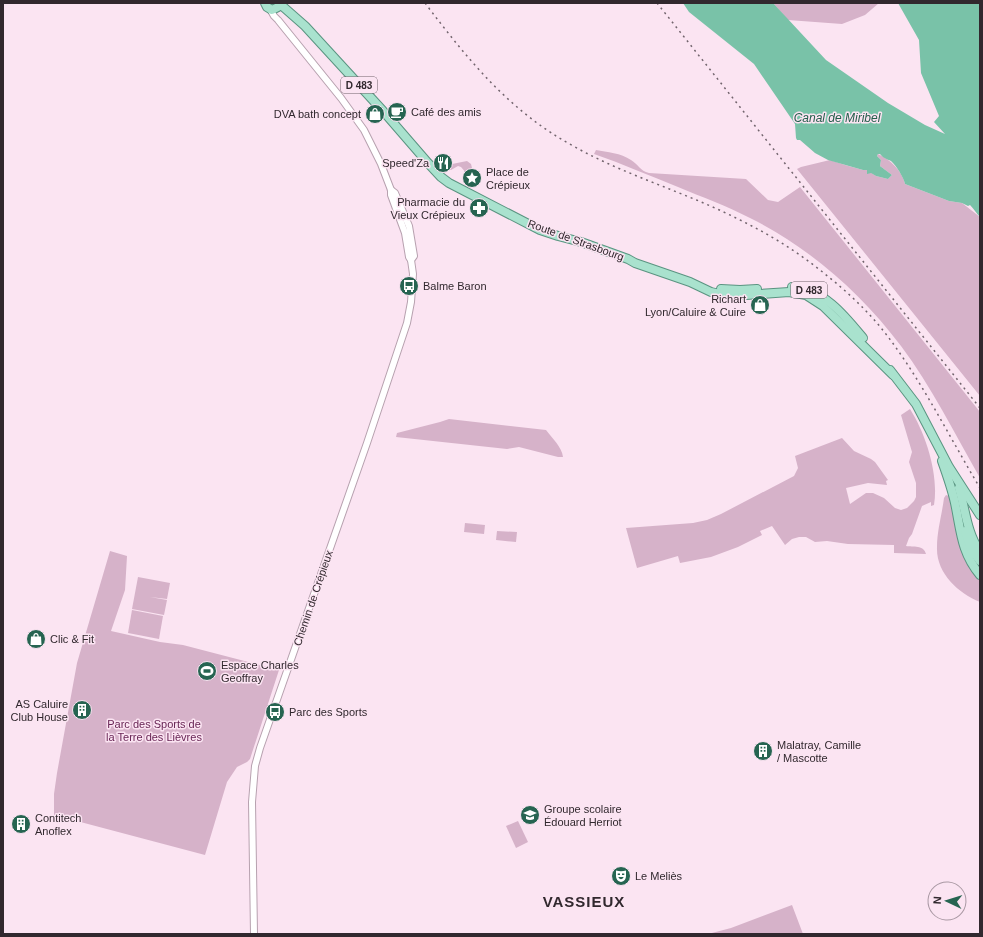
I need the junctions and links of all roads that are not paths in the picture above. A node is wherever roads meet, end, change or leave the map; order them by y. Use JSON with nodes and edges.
{"nodes":[{"id":1,"x":274,"y":6,"type":"edge"},
{"id":2,"x":936,"y":444,"type":"junction"},
{"id":3,"x":949,"y":467,"type":"junction"},
{"id":4,"x":955,"y":502,"type":"junction"},
{"id":5,"x":980,"y":515,"type":"edge"},
{"id":6,"x":980,"y":551,"type":"edge"},
{"id":7,"x":980,"y":561,"type":"edge"},
{"id":8,"x":980,"y":575,"type":"edge"},
{"id":9,"x":254,"y":934,"type":"edge"}],
"edges":[{"from":1,"to":2,"type":"main road","name":"Route de Strasbourg","number":"D 483"},
{"from":1,"to":9,"type":"street","name":"Chemin de Crépieux"},
{"from":2,"to":3,"type":"main road","name":"Route de Strasbourg"},
{"from":2,"to":4,"type":"main road","name":"Route de Strasbourg","number":"D 483"},
{"from":3,"to":5,"type":"main road","name":"Route de Strasbourg"},
{"from":3,"to":6,"type":"main road"},
{"from":4,"to":7,"type":"main road"},
{"from":4,"to":8,"type":"main road","name":"Route de Strasbourg","number":"D 483"}]}
